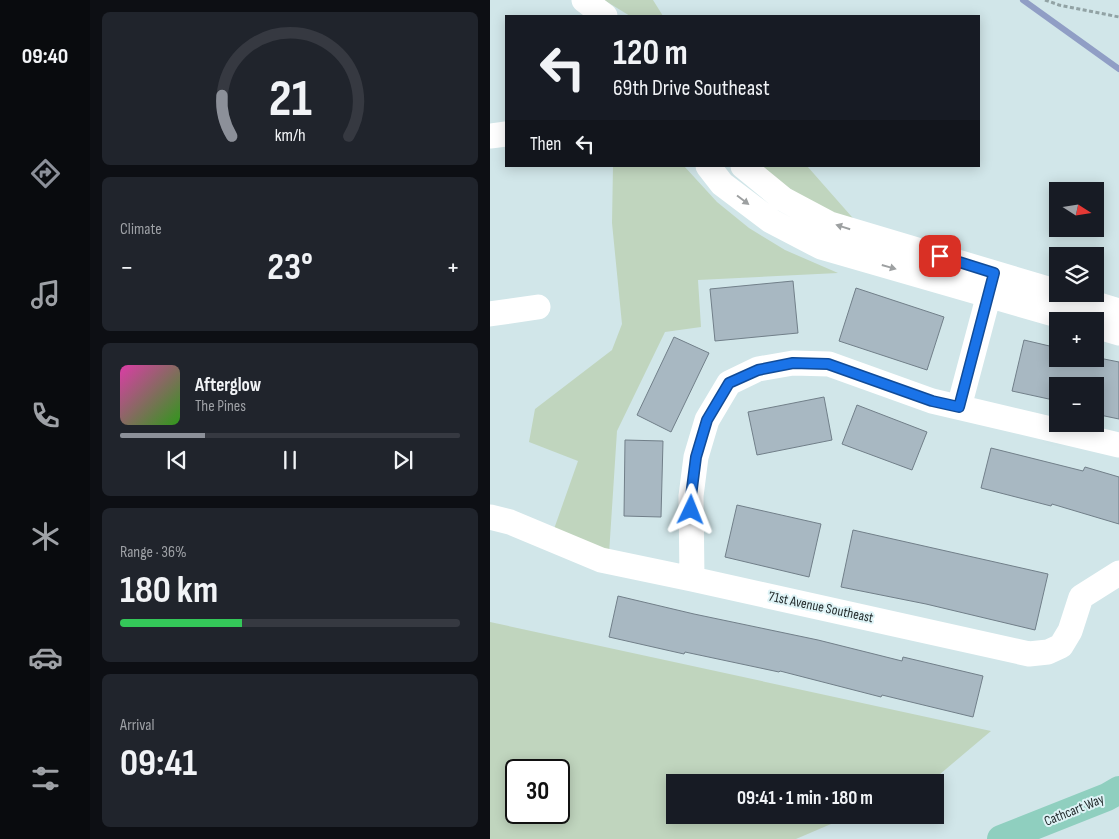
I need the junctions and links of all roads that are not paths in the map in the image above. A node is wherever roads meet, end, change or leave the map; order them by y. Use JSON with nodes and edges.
{"nodes":[{"id":1,"x":584,"y":0,"type":"edge"},
{"id":2,"x":604,"y":15,"type":"edge"},
{"id":3,"x":505,"y":134,"type":"edge"},
{"id":4,"x":490,"y":136,"type":"edge"},
{"id":5,"x":709,"y":167,"type":"edge"},
{"id":6,"x":743,"y":167,"type":"edge"},
{"id":7,"x":991,"y":284,"type":"junction"},
{"id":8,"x":1049,"y":291,"type":"edge"},
{"id":9,"x":1091,"y":302,"type":"edge"},
{"id":10,"x":538,"y":307,"type":"dead end"},
{"id":11,"x":1119,"y":310,"type":"edge"},
{"id":12,"x":1057,"y":312,"type":"edge"},
{"id":13,"x":490,"y":314,"type":"edge"},
{"id":14,"x":1104,"y":329,"type":"edge"},
{"id":15,"x":1119,"y":333,"type":"edge"},
{"id":16,"x":959,"y":407,"type":"junction"},
{"id":17,"x":1119,"y":445,"type":"edge"},
{"id":18,"x":490,"y":516,"type":"edge"},
{"id":19,"x":1119,"y":574,"type":"edge"},
{"id":20,"x":692,"y":579,"type":"junction"},
{"id":21,"x":1119,"y":790,"type":"edge"},
{"id":22,"x":1001,"y":839,"type":"edge"}],
"edges":[{"from":1,"to":2,"type":"street"},
{"from":3,"to":4,"type":"street"},
{"from":5,"to":7,"type":"street","one_way":true},
{"from":7,"to":6,"type":"street","one_way":true},
{"from":7,"to":8,"type":"street"},
{"from":7,"to":12,"type":"street"},
{"from":7,"to":16,"type":"street"},
{"from":9,"to":11,"type":"street"},
{"from":10,"to":13,"type":"street"},
{"from":14,"to":15,"type":"street"},
{"from":16,"to":17,"type":"street"},
{"from":16,"to":20,"type":"street"},
{"from":18,"to":20,"type":"street","name":"71st Avenue Southeast"},
{"from":19,"to":20,"type":"street","name":"71st Avenue Southeast"},
{"from":21,"to":22,"type":"main road","name":"Cathcart Way"}]}
